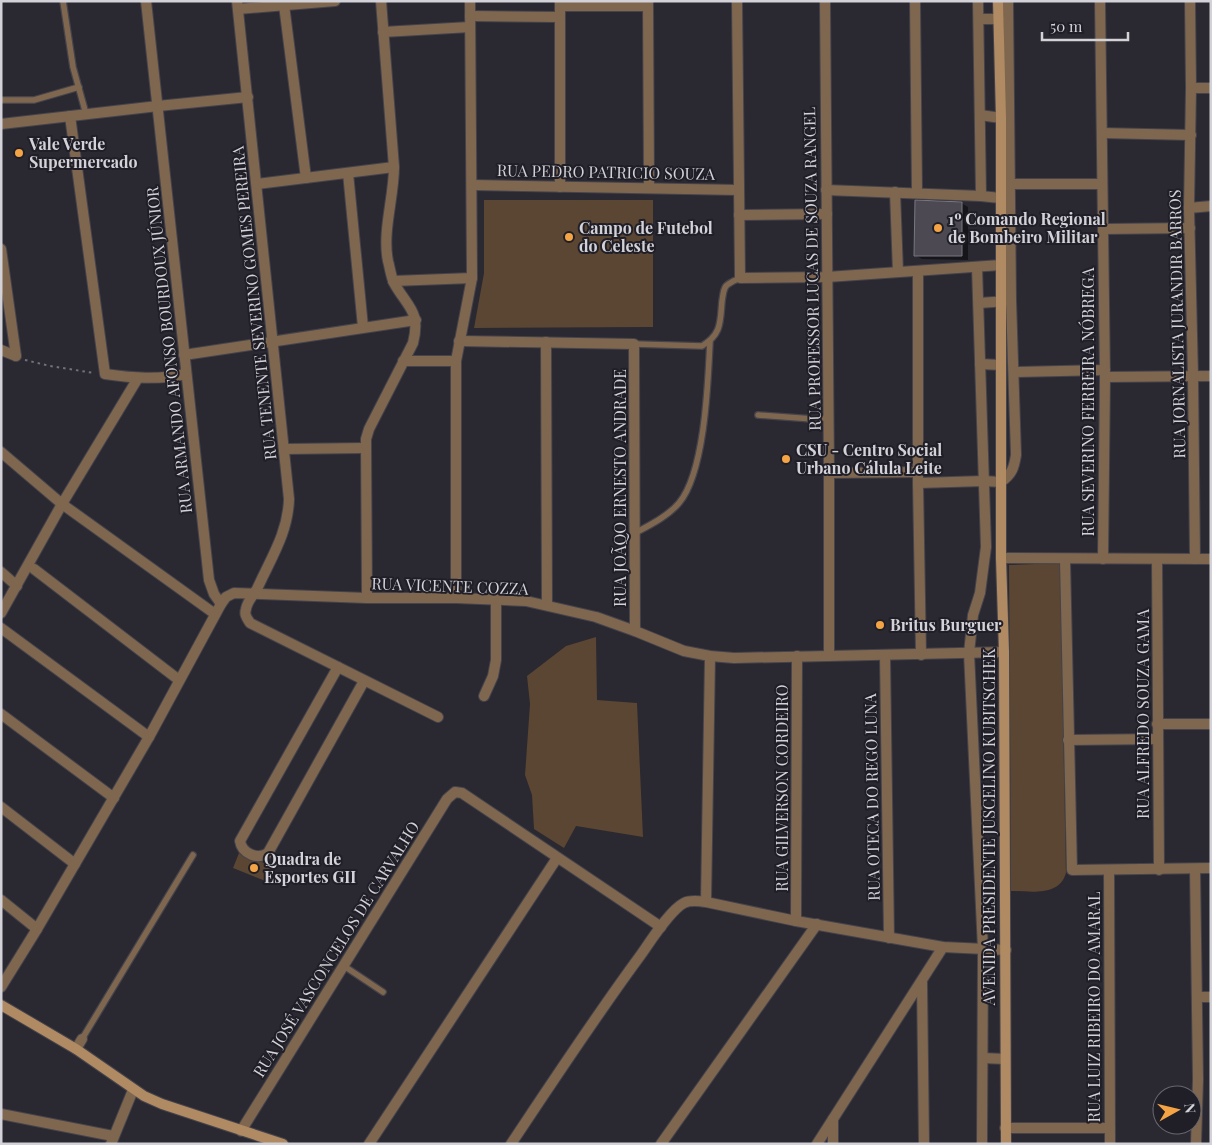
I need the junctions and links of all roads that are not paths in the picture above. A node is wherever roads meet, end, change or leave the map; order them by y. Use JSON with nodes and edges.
{"nodes":[{"id":1,"x":63,"y":1,"type":"edge"},
{"id":2,"x":146,"y":1,"type":"edge"},
{"id":3,"x":381,"y":1,"type":"edge"},
{"id":4,"x":470,"y":1,"type":"edge"},
{"id":5,"x":737,"y":1,"type":"edge"},
{"id":6,"x":825,"y":1,"type":"edge"},
{"id":7,"x":915,"y":1,"type":"edge"},
{"id":8,"x":978,"y":1,"type":"edge"},
{"id":9,"x":998,"y":1,"type":"edge"},
{"id":10,"x":1008,"y":1,"type":"edge"},
{"id":11,"x":1100,"y":1,"type":"edge"},
{"id":12,"x":1190,"y":1,"type":"edge"},
{"id":13,"x":331,"y":2,"type":"edge"},
{"id":14,"x":560,"y":4,"type":"edge"},
{"id":15,"x":648,"y":4,"type":"edge"},
{"id":16,"x":238,"y":5,"type":"edge"},
{"id":17,"x":284,"y":5,"type":"junction"},
{"id":18,"x":470,"y":16,"type":"junction"},
{"id":19,"x":560,"y":17,"type":"junction"},
{"id":20,"x":979,"y":19,"type":"junction"},
{"id":21,"x":999,"y":19,"type":"junction"},
{"id":22,"x":470,"y":27,"type":"junction"},
{"id":23,"x":383,"y":32,"type":"junction"},
{"id":24,"x":79,"y":87,"type":"junction"},
{"id":25,"x":1191,"y":88,"type":"junction"},
{"id":26,"x":1211,"y":88,"type":"edge"},
{"id":27,"x":1005,"y":96,"type":"junction"},
{"id":28,"x":248,"y":97,"type":"junction"},
{"id":29,"x":1,"y":100,"type":"edge"},
{"id":30,"x":158,"y":106,"type":"junction"},
{"id":31,"x":86,"y":114,"type":"junction"},
{"id":32,"x":980,"y":114,"type":"junction"},
{"id":33,"x":70,"y":116,"type":"junction"},
{"id":34,"x":1001,"y":118,"type":"junction"},
{"id":35,"x":1,"y":124,"type":"edge"},
{"id":36,"x":1102,"y":133,"type":"junction"},
{"id":37,"x":1191,"y":135,"type":"junction"},
{"id":38,"x":394,"y":168,"type":"junction"},
{"id":39,"x":348,"y":173,"type":"junction"},
{"id":40,"x":306,"y":178,"type":"junction"},
{"id":41,"x":257,"y":184,"type":"junction"},
{"id":42,"x":1005,"y":184,"type":"junction"},
{"id":43,"x":1102,"y":184,"type":"junction"},
{"id":44,"x":472,"y":185,"type":"junction"},
{"id":45,"x":560,"y":187,"type":"junction"},
{"id":46,"x":649,"y":188,"type":"junction"},
{"id":47,"x":740,"y":190,"type":"junction"},
{"id":48,"x":826,"y":190,"type":"junction"},
{"id":49,"x":895,"y":192,"type":"junction"},
{"id":50,"x":917,"y":192,"type":"junction"},
{"id":51,"x":981,"y":196,"type":"junction"},
{"id":52,"x":1000,"y":198,"type":"junction"},
{"id":53,"x":1211,"y":206,"type":"edge"},
{"id":54,"x":1189,"y":208,"type":"junction"},
{"id":55,"x":827,"y":214,"type":"junction"},
{"id":56,"x":739,"y":215,"type":"junction"},
{"id":57,"x":1190,"y":228,"type":"junction"},
{"id":58,"x":1103,"y":229,"type":"junction"},
{"id":59,"x":1,"y":249,"type":"edge"},
{"id":60,"x":1001,"y":265,"type":"junction"},
{"id":61,"x":977,"y":267,"type":"junction"},
{"id":62,"x":918,"y":271,"type":"junction"},
{"id":63,"x":898,"y":272,"type":"junction"},
{"id":64,"x":827,"y":277,"type":"junction"},
{"id":65,"x":472,"y":278,"type":"junction"},
{"id":66,"x":740,"y":278,"type":"junction"},
{"id":67,"x":393,"y":281,"type":"junction"},
{"id":68,"x":1006,"y":301,"type":"junction"},
{"id":69,"x":978,"y":303,"type":"junction"},
{"id":70,"x":416,"y":320,"type":"junction"},
{"id":71,"x":363,"y":327,"type":"junction"},
{"id":72,"x":272,"y":341,"type":"junction"},
{"id":73,"x":459,"y":341,"type":"junction"},
{"id":74,"x":710,"y":341,"type":"junction"},
{"id":75,"x":546,"y":342,"type":"junction"},
{"id":76,"x":634,"y":344,"type":"junction"},
{"id":77,"x":1,"y":350,"type":"edge"},
{"id":78,"x":184,"y":356,"type":"junction"},
{"id":79,"x":456,"y":360,"type":"junction"},
{"id":80,"x":403,"y":361,"type":"junction"},
{"id":81,"x":980,"y":364,"type":"junction"},
{"id":82,"x":1001,"y":364,"type":"junction"},
{"id":83,"x":1014,"y":372,"type":"junction"},
{"id":84,"x":1105,"y":373,"type":"junction"},
{"id":85,"x":186,"y":374,"type":"junction"},
{"id":86,"x":1193,"y":376,"type":"junction"},
{"id":87,"x":1211,"y":376,"type":"edge"},
{"id":88,"x":138,"y":378,"type":"junction"},
{"id":89,"x":1001,"y":394,"type":"junction"},
{"id":90,"x":1014,"y":394,"type":"junction"},
{"id":91,"x":758,"y":415,"type":"dead end"},
{"id":92,"x":828,"y":418,"type":"junction"},
{"id":93,"x":365,"y":448,"type":"junction"},
{"id":94,"x":284,"y":450,"type":"junction"},
{"id":95,"x":1,"y":452,"type":"edge"},
{"id":96,"x":829,"y":473,"type":"junction"},
{"id":97,"x":919,"y":478,"type":"junction"},
{"id":98,"x":984,"y":480,"type":"junction"},
{"id":99,"x":1001,"y":482,"type":"junction"},
{"id":100,"x":62,"y":504,"type":"junction"},
{"id":101,"x":635,"y":533,"type":"junction"},
{"id":102,"x":1001,"y":558,"type":"junction"},
{"id":103,"x":1103,"y":559,"type":"junction"},
{"id":104,"x":1157,"y":559,"type":"junction"},
{"id":105,"x":1195,"y":559,"type":"junction"},
{"id":106,"x":1211,"y":559,"type":"edge"},
{"id":107,"x":1065,"y":560,"type":"junction"},
{"id":108,"x":34,"y":569,"type":"dead end"},
{"id":109,"x":1,"y":572,"type":"edge"},
{"id":110,"x":17,"y":586,"type":"junction"},
{"id":111,"x":254,"y":594,"type":"junction"},
{"id":112,"x":367,"y":598,"type":"junction"},
{"id":113,"x":456,"y":598,"type":"junction"},
{"id":114,"x":496,"y":599,"type":"junction"},
{"id":115,"x":221,"y":604,"type":"junction"},
{"id":116,"x":547,"y":605,"type":"junction"},
{"id":117,"x":1,"y":613,"type":"edge"},
{"id":118,"x":215,"y":614,"type":"junction"},
{"id":119,"x":1,"y":628,"type":"edge"},
{"id":120,"x":635,"y":631,"type":"junction"},
{"id":121,"x":1004,"y":652,"type":"junction"},
{"id":122,"x":969,"y":653,"type":"junction"},
{"id":123,"x":921,"y":655,"type":"junction"},
{"id":124,"x":710,"y":656,"type":"junction"},
{"id":125,"x":798,"y":656,"type":"junction"},
{"id":126,"x":829,"y":656,"type":"junction"},
{"id":127,"x":885,"y":656,"type":"junction"},
{"id":128,"x":338,"y":667,"type":"junction"},
{"id":129,"x":179,"y":680,"type":"junction"},
{"id":130,"x":364,"y":681,"type":"junction"},
{"id":131,"x":484,"y":696,"type":"dead end"},
{"id":132,"x":1,"y":714,"type":"edge"},
{"id":133,"x":438,"y":717,"type":"dead end"},
{"id":134,"x":1157,"y":724,"type":"junction"},
{"id":135,"x":1211,"y":724,"type":"edge"},
{"id":136,"x":149,"y":737,"type":"junction"},
{"id":137,"x":1158,"y":739,"type":"junction"},
{"id":138,"x":1068,"y":740,"type":"junction"},
{"id":139,"x":114,"y":798,"type":"junction"},
{"id":140,"x":1,"y":807,"type":"edge"},
{"id":141,"x":193,"y":855,"type":"dead end"},
{"id":142,"x":557,"y":858,"type":"junction"},
{"id":143,"x":75,"y":864,"type":"junction"},
{"id":144,"x":1211,"y":868,"type":"edge"},
{"id":145,"x":1194,"y":869,"type":"junction"},
{"id":146,"x":1109,"y":870,"type":"junction"},
{"id":147,"x":1159,"y":870,"type":"junction"},
{"id":148,"x":1,"y":900,"type":"edge"},
{"id":149,"x":706,"y":902,"type":"junction"},
{"id":150,"x":796,"y":921,"type":"junction"},
{"id":151,"x":816,"y":924,"type":"junction"},
{"id":152,"x":661,"y":927,"type":"junction"},
{"id":153,"x":37,"y":929,"type":"junction"},
{"id":154,"x":889,"y":938,"type":"junction"},
{"id":155,"x":944,"y":947,"type":"junction"},
{"id":156,"x":983,"y":949,"type":"junction"},
{"id":157,"x":1006,"y":950,"type":"junction"},
{"id":158,"x":344,"y":966,"type":"junction"},
{"id":159,"x":922,"y":980,"type":"junction"},
{"id":160,"x":1,"y":987,"type":"edge"},
{"id":161,"x":383,"y":992,"type":"dead end"},
{"id":162,"x":1197,"y":997,"type":"junction"},
{"id":163,"x":1211,"y":997,"type":"edge"},
{"id":164,"x":1,"y":1005,"type":"edge"},
{"id":165,"x":82,"y":1039,"type":"joint"},
{"id":166,"x":76,"y":1049,"type":"junction"},
{"id":167,"x":983,"y":1058,"type":"junction"},
{"id":168,"x":1005,"y":1060,"type":"junction"},
{"id":169,"x":133,"y":1090,"type":"junction"},
{"id":170,"x":1,"y":1114,"type":"edge"},
{"id":171,"x":833,"y":1118,"type":"junction"},
{"id":172,"x":1006,"y":1128,"type":"junction"},
{"id":173,"x":1110,"y":1128,"type":"junction"},
{"id":174,"x":241,"y":1131,"type":"junction"},
{"id":175,"x":112,"y":1140,"type":"edge"},
{"id":176,"x":279,"y":1143,"type":"edge"},
{"id":177,"x":369,"y":1144,"type":"edge"},
{"id":178,"x":511,"y":1144,"type":"edge"},
{"id":179,"x":662,"y":1144,"type":"edge"},
{"id":180,"x":817,"y":1144,"type":"edge"},
{"id":181,"x":833,"y":1144,"type":"edge"},
{"id":182,"x":924,"y":1144,"type":"edge"},
{"id":183,"x":982,"y":1144,"type":"edge"},
{"id":184,"x":1006,"y":1144,"type":"edge"},
{"id":185,"x":1110,"y":1144,"type":"edge"},
{"id":186,"x":1196,"y":1144,"type":"edge"}],
"edges":[{"from":1,"to":24,"type":"lane"},
{"from":2,"to":30,"type":"street","name":"RUA ARMANDO AFONSO BOURDOUX JÚNIOR"},
{"from":3,"to":23,"type":"street"},
{"from":4,"to":18,"type":"street"},
{"from":5,"to":47,"type":"street"},
{"from":6,"to":48,"type":"street","name":"RUA PROFESSOR LUCAS DE SOUZA RANGEL"},
{"from":7,"to":50,"type":"street"},
{"from":8,"to":20,"type":"street"},
{"from":9,"to":21,"type":"main road","name":"AVENIDA PRESIDENTE JUSCELINO KUBITSCHEK"},
{"from":10,"to":27,"type":"street"},
{"from":11,"to":36,"type":"street","name":"RUA SEVERINO FERREIRA NÓBREGA"},
{"from":12,"to":25,"type":"street","name":"RUA JORNALISTA JURANDIR BARROS"},
{"from":13,"to":17,"type":"street"},
{"from":14,"to":15,"type":"street"},
{"from":14,"to":19,"type":"street"},
{"from":15,"to":46,"type":"street"},
{"from":16,"to":17,"type":"street"},
{"from":16,"to":28,"type":"street","name":"RUA TENENTE SEVERINO GOMES PEREIRA"},
{"from":17,"to":40,"type":"street"},
{"from":18,"to":19,"type":"street"},
{"from":18,"to":22,"type":"street"},
{"from":19,"to":45,"type":"street"},
{"from":20,"to":21,"type":"street"},
{"from":20,"to":32,"type":"street"},
{"from":21,"to":27,"type":"main road","name":"AVENIDA PRESIDENTE JUSCELINO KUBITSCHEK"},
{"from":22,"to":23,"type":"street"},
{"from":22,"to":44,"type":"street"},
{"from":23,"to":38,"type":"street"},
{"from":24,"to":29,"type":"lane"},
{"from":24,"to":31,"type":"lane"},
{"from":25,"to":26,"type":"street"},
{"from":25,"to":37,"type":"street","name":"RUA JORNALISTA JURANDIR BARROS"},
{"from":27,"to":34,"type":"main road","name":"AVENIDA PRESIDENTE JUSCELINO KUBITSCHEK"},
{"from":27,"to":42,"type":"street"},
{"from":28,"to":30,"type":"street"},
{"from":28,"to":41,"type":"street","name":"RUA TENENTE SEVERINO GOMES PEREIRA"},
{"from":30,"to":31,"type":"street"},
{"from":30,"to":78,"type":"street","name":"RUA ARMANDO AFONSO BOURDOUX JÚNIOR"},
{"from":31,"to":33,"type":"street"},
{"from":32,"to":34,"type":"street"},
{"from":32,"to":51,"type":"street"},
{"from":33,"to":35,"type":"street"},
{"from":33,"to":88,"type":"street"},
{"from":34,"to":42,"type":"main road","name":"AVENIDA PRESIDENTE JUSCELINO KUBITSCHEK"},
{"from":36,"to":37,"type":"street"},
{"from":36,"to":43,"type":"street","name":"RUA SEVERINO FERREIRA NÓBREGA"},
{"from":37,"to":54,"type":"street","name":"RUA JORNALISTA JURANDIR BARROS"},
{"from":38,"to":39,"type":"street"},
{"from":38,"to":67,"type":"street"},
{"from":39,"to":40,"type":"street"},
{"from":39,"to":71,"type":"street"},
{"from":40,"to":41,"type":"street"},
{"from":41,"to":72,"type":"street","name":"RUA TENENTE SEVERINO GOMES PEREIRA"},
{"from":42,"to":43,"type":"street"},
{"from":42,"to":52,"type":"main road","name":"AVENIDA PRESIDENTE JUSCELINO KUBITSCHEK"},
{"from":42,"to":68,"type":"street"},
{"from":43,"to":58,"type":"street","name":"RUA SEVERINO FERREIRA NÓBREGA"},
{"from":44,"to":45,"type":"street","name":"RUA PEDRO PATRICIO SOUZA"},
{"from":44,"to":65,"type":"street"},
{"from":45,"to":46,"type":"street","name":"RUA PEDRO PATRICIO SOUZA"},
{"from":46,"to":47,"type":"street","name":"RUA PEDRO PATRICIO SOUZA"},
{"from":47,"to":56,"type":"street"},
{"from":48,"to":49,"type":"street"},
{"from":48,"to":55,"type":"street","name":"RUA PROFESSOR LUCAS DE SOUZA RANGEL"},
{"from":49,"to":50,"type":"street"},
{"from":49,"to":63,"type":"street"},
{"from":50,"to":51,"type":"street"},
{"from":51,"to":52,"type":"street"},
{"from":52,"to":60,"type":"main road","name":"AVENIDA PRESIDENTE JUSCELINO KUBITSCHEK"},
{"from":53,"to":54,"type":"street"},
{"from":54,"to":57,"type":"street","name":"RUA JORNALISTA JURANDIR BARROS"},
{"from":55,"to":56,"type":"street"},
{"from":55,"to":64,"type":"street","name":"RUA PROFESSOR LUCAS DE SOUZA RANGEL"},
{"from":56,"to":66,"type":"street"},
{"from":57,"to":58,"type":"street"},
{"from":57,"to":86,"type":"street","name":"RUA JORNALISTA JURANDIR BARROS"},
{"from":58,"to":84,"type":"street","name":"RUA SEVERINO FERREIRA NÓBREGA"},
{"from":59,"to":77,"type":"street"},
{"from":60,"to":61,"type":"street"},
{"from":60,"to":68,"type":"main road","name":"AVENIDA PRESIDENTE JUSCELINO KUBITSCHEK"},
{"from":61,"to":62,"type":"street"},
{"from":61,"to":69,"type":"street"},
{"from":62,"to":63,"type":"street"},
{"from":62,"to":97,"type":"street"},
{"from":63,"to":64,"type":"street"},
{"from":64,"to":66,"type":"street"},
{"from":64,"to":92,"type":"street","name":"RUA PROFESSOR LUCAS DE SOUZA RANGEL"},
{"from":65,"to":67,"type":"street"},
{"from":65,"to":73,"type":"street"},
{"from":66,"to":74,"type":"lane"},
{"from":67,"to":70,"type":"street"},
{"from":68,"to":69,"type":"street"},
{"from":68,"to":82,"type":"main road","name":"AVENIDA PRESIDENTE JUSCELINO KUBITSCHEK"},
{"from":68,"to":83,"type":"street"},
{"from":69,"to":81,"type":"street"},
{"from":70,"to":71,"type":"street"},
{"from":70,"to":80,"type":"street"},
{"from":71,"to":72,"type":"street"},
{"from":72,"to":78,"type":"street"},
{"from":72,"to":94,"type":"street","name":"RUA TENENTE SEVERINO GOMES PEREIRA"},
{"from":73,"to":75,"type":"street"},
{"from":73,"to":79,"type":"street"},
{"from":74,"to":76,"type":"lane"},
{"from":74,"to":101,"type":"lane"},
{"from":75,"to":76,"type":"street"},
{"from":75,"to":116,"type":"street"},
{"from":76,"to":101,"type":"street","name":"RUA JOÃQO ERNESTO ANDRADE"},
{"from":78,"to":85,"type":"street","name":"RUA ARMANDO AFONSO BOURDOUX JÚNIOR"},
{"from":79,"to":80,"type":"street"},
{"from":79,"to":113,"type":"street"},
{"from":80,"to":93,"type":"street"},
{"from":81,"to":82,"type":"street"},
{"from":81,"to":98,"type":"street"},
{"from":82,"to":89,"type":"main road","name":"AVENIDA PRESIDENTE JUSCELINO KUBITSCHEK"},
{"from":83,"to":84,"type":"street"},
{"from":83,"to":90,"type":"street"},
{"from":84,"to":86,"type":"street"},
{"from":84,"to":103,"type":"street","name":"RUA SEVERINO FERREIRA NÓBREGA"},
{"from":85,"to":88,"type":"street"},
{"from":85,"to":115,"type":"street","name":"RUA ARMANDO AFONSO BOURDOUX JÚNIOR"},
{"from":86,"to":87,"type":"street"},
{"from":86,"to":105,"type":"street","name":"RUA JORNALISTA JURANDIR BARROS"},
{"from":88,"to":100,"type":"street"},
{"from":89,"to":90,"type":"street"},
{"from":89,"to":99,"type":"main road","name":"AVENIDA PRESIDENTE JUSCELINO KUBITSCHEK"},
{"from":90,"to":99,"type":"street"},
{"from":91,"to":92,"type":"lane"},
{"from":92,"to":96,"type":"street","name":"RUA PROFESSOR LUCAS DE SOUZA RANGEL"},
{"from":93,"to":94,"type":"street"},
{"from":93,"to":112,"type":"street"},
{"from":94,"to":111,"type":"street","name":"RUA TENENTE SEVERINO GOMES PEREIRA"},
{"from":95,"to":100,"type":"street"},
{"from":96,"to":97,"type":"street"},
{"from":96,"to":126,"type":"street","name":"RUA PROFESSOR LUCAS DE SOUZA RANGEL"},
{"from":97,"to":98,"type":"street"},
{"from":97,"to":123,"type":"street"},
{"from":98,"to":99,"type":"street"},
{"from":98,"to":122,"type":"street"},
{"from":99,"to":102,"type":"main road","name":"AVENIDA PRESIDENTE JUSCELINO KUBITSCHEK"},
{"from":100,"to":110,"type":"street"},
{"from":100,"to":118,"type":"street"},
{"from":101,"to":120,"type":"street","name":"RUA JOÃQO ERNESTO ANDRADE"},
{"from":102,"to":107,"type":"street"},
{"from":102,"to":121,"type":"main road","name":"AVENIDA PRESIDENTE JUSCELINO KUBITSCHEK"},
{"from":103,"to":104,"type":"street"},
{"from":103,"to":107,"type":"street"},
{"from":104,"to":105,"type":"street"},
{"from":104,"to":134,"type":"street","name":"RUA ALFREDO SOUZA GAMA"},
{"from":105,"to":106,"type":"street"},
{"from":107,"to":138,"type":"street"},
{"from":108,"to":129,"type":"street"},
{"from":109,"to":110,"type":"street"},
{"from":110,"to":117,"type":"street"},
{"from":111,"to":112,"type":"street","name":"RUA VICENTE COZZA"},
{"from":111,"to":115,"type":"street","name":"RUA VICENTE COZZA"},
{"from":111,"to":128,"type":"street","name":"RUA TENENTE SEVERINO GOMES PEREIRA"},
{"from":112,"to":113,"type":"street","name":"RUA VICENTE COZZA"},
{"from":113,"to":114,"type":"street","name":"RUA VICENTE COZZA"},
{"from":114,"to":116,"type":"street","name":"RUA VICENTE COZZA"},
{"from":114,"to":131,"type":"street"},
{"from":115,"to":118,"type":"street"},
{"from":116,"to":120,"type":"street","name":"RUA VICENTE COZZA"},
{"from":118,"to":129,"type":"street"},
{"from":119,"to":136,"type":"street"},
{"from":120,"to":124,"type":"street","name":"RUA VICENTE COZZA"},
{"from":121,"to":122,"type":"street","name":"RUA VICENTE COZZA"},
{"from":121,"to":157,"type":"main road","name":"AVENIDA PRESIDENTE JUSCELINO KUBITSCHEK"},
{"from":122,"to":123,"type":"street","name":"RUA VICENTE COZZA"},
{"from":122,"to":156,"type":"street"},
{"from":123,"to":127,"type":"street","name":"RUA VICENTE COZZA"},
{"from":124,"to":125,"type":"street","name":"RUA VICENTE COZZA"},
{"from":124,"to":149,"type":"street"},
{"from":125,"to":126,"type":"street","name":"RUA VICENTE COZZA"},
{"from":125,"to":150,"type":"street","name":"RUA GILVERSON CORDEIRO"},
{"from":126,"to":127,"type":"street","name":"RUA VICENTE COZZA"},
{"from":127,"to":154,"type":"street","name":"RUA OTECA DO REGO LUNA"},
{"from":128,"to":130,"type":"street"},
{"from":128,"to":130,"type":"street"},
{"from":129,"to":136,"type":"street"},
{"from":130,"to":133,"type":"street"},
{"from":132,"to":139,"type":"street"},
{"from":134,"to":135,"type":"street"},
{"from":134,"to":137,"type":"street","name":"RUA ALFREDO SOUZA GAMA"},
{"from":136,"to":139,"type":"street"},
{"from":137,"to":138,"type":"street"},
{"from":137,"to":147,"type":"street","name":"RUA ALFREDO SOUZA GAMA"},
{"from":138,"to":146,"type":"street"},
{"from":139,"to":143,"type":"street"},
{"from":140,"to":143,"type":"street"},
{"from":141,"to":165,"type":"lane"},
{"from":142,"to":152,"type":"street"},
{"from":142,"to":158,"type":"street","name":"RUA JOSÉ VASCONCELOS DE CARVALHO"},
{"from":142,"to":177,"type":"street"},
{"from":143,"to":153,"type":"street"},
{"from":144,"to":145,"type":"street"},
{"from":145,"to":147,"type":"street"},
{"from":145,"to":162,"type":"street"},
{"from":146,"to":147,"type":"street"},
{"from":146,"to":173,"type":"street","name":"RUA LUIZ RIBEIRO DO AMARAL"},
{"from":148,"to":153,"type":"street"},
{"from":149,"to":150,"type":"street"},
{"from":149,"to":152,"type":"street"},
{"from":150,"to":151,"type":"street"},
{"from":151,"to":154,"type":"street"},
{"from":151,"to":179,"type":"street"},
{"from":152,"to":178,"type":"street"},
{"from":153,"to":160,"type":"street"},
{"from":154,"to":155,"type":"street"},
{"from":155,"to":156,"type":"street"},
{"from":155,"to":159,"type":"street"},
{"from":156,"to":157,"type":"street"},
{"from":156,"to":167,"type":"street"},
{"from":157,"to":168,"type":"main road","name":"AVENIDA PRESIDENTE JUSCELINO KUBITSCHEK"},
{"from":158,"to":161,"type":"lane"},
{"from":158,"to":174,"type":"street","name":"RUA JOSÉ VASCONCELOS DE CARVALHO"},
{"from":159,"to":171,"type":"street"},
{"from":159,"to":182,"type":"street"},
{"from":162,"to":163,"type":"street"},
{"from":162,"to":186,"type":"street"},
{"from":164,"to":166,"type":"main road"},
{"from":165,"to":166,"type":"street"},
{"from":166,"to":169,"type":"main road"},
{"from":167,"to":168,"type":"street"},
{"from":167,"to":183,"type":"street"},
{"from":168,"to":172,"type":"main road","name":"AVENIDA PRESIDENTE JUSCELINO KUBITSCHEK"},
{"from":169,"to":174,"type":"main road"},
{"from":169,"to":175,"type":"street"},
{"from":170,"to":175,"type":"street"},
{"from":171,"to":180,"type":"street"},
{"from":171,"to":181,"type":"street"},
{"from":172,"to":173,"type":"street"},
{"from":172,"to":184,"type":"main road","name":"AVENIDA PRESIDENTE JUSCELINO KUBITSCHEK"},
{"from":173,"to":185,"type":"street","name":"RUA LUIZ RIBEIRO DO AMARAL"},
{"from":174,"to":176,"type":"main road"}]}
